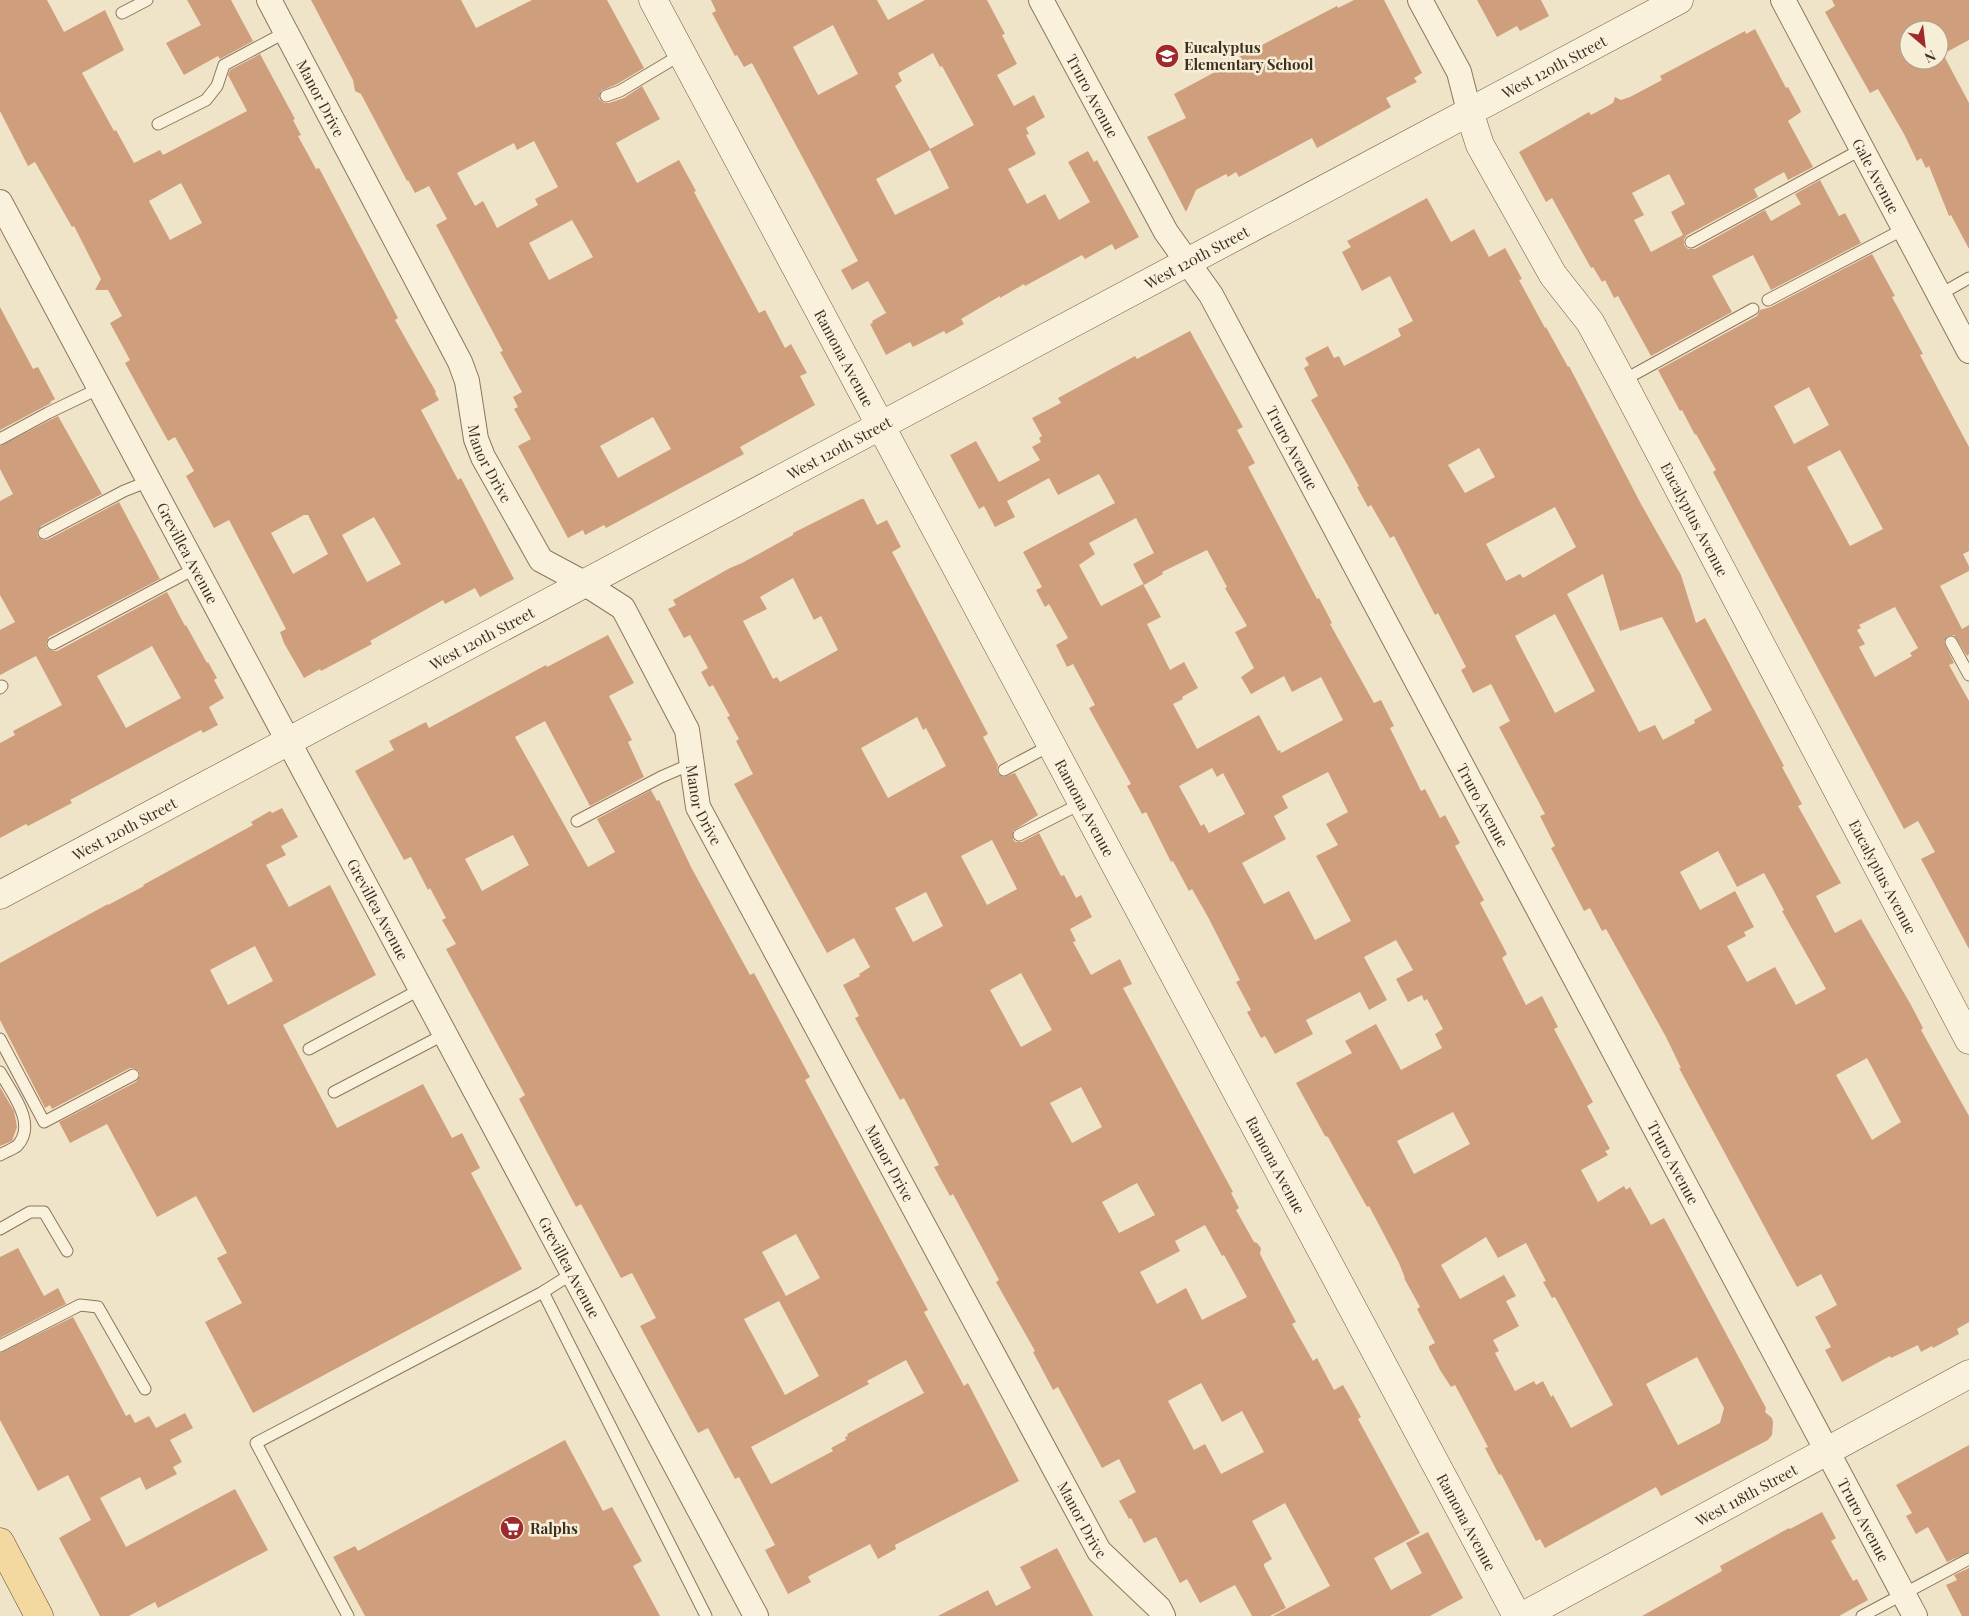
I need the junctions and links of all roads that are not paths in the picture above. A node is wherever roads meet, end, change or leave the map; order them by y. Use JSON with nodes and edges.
{"nodes":[{"id":1,"x":147,"y":0,"type":"edge"},
{"id":2,"x":269,"y":0,"type":"edge"},
{"id":3,"x":653,"y":0,"type":"edge"},
{"id":4,"x":1041,"y":0,"type":"edge"},
{"id":5,"x":1420,"y":0,"type":"edge"},
{"id":6,"x":1679,"y":0,"type":"edge"},
{"id":7,"x":1783,"y":0,"type":"edge"},
{"id":8,"x":122,"y":13,"type":"dead end"},
{"id":9,"x":286,"y":32,"type":"junction"},
{"id":10,"x":682,"y":54,"type":"junction"},
{"id":11,"x":606,"y":96,"type":"dead end"},
{"id":12,"x":1469,"y":111,"type":"junction"},
{"id":13,"x":158,"y":124,"type":"dead end"},
{"id":14,"x":1862,"y":149,"type":"junction"},
{"id":15,"x":0,"y":202,"type":"edge"},
{"id":16,"x":1904,"y":229,"type":"junction"},
{"id":17,"x":1691,"y":242,"type":"dead end"},
{"id":18,"x":1187,"y":262,"type":"junction"},
{"id":19,"x":1969,"y":278,"type":"edge"},
{"id":20,"x":1939,"y":295,"type":"junction"},
{"id":21,"x":1768,"y":300,"type":"dead end"},
{"id":22,"x":1753,"y":309,"type":"dead end"},
{"id":23,"x":1969,"y":351,"type":"edge"},
{"id":24,"x":1622,"y":381,"type":"junction"},
{"id":25,"x":100,"y":388,"type":"junction"},
{"id":26,"x":881,"y":427,"type":"junction"},
{"id":27,"x":0,"y":439,"type":"edge"},
{"id":28,"x":149,"y":481,"type":"junction"},
{"id":29,"x":44,"y":534,"type":"dead end"},
{"id":30,"x":196,"y":568,"type":"junction"},
{"id":31,"x":584,"y":582,"type":"junction"},
{"id":32,"x":1950,"y":642,"type":"dead end"},
{"id":33,"x":54,"y":644,"type":"dead end"},
{"id":34,"x":1969,"y":675,"type":"edge"},
{"id":35,"x":289,"y":741,"type":"junction"},
{"id":36,"x":1051,"y":745,"type":"junction"},
{"id":37,"x":691,"y":764,"type":"junction"},
{"id":38,"x":1004,"y":770,"type":"dead end"},
{"id":39,"x":1082,"y":803,"type":"junction"},
{"id":40,"x":577,"y":821,"type":"dead end"},
{"id":41,"x":1019,"y":835,"type":"dead end"},
{"id":42,"x":0,"y":895,"type":"edge"},
{"id":43,"x":421,"y":989,"type":"junction"},
{"id":44,"x":445,"y":1034,"type":"junction"},
{"id":45,"x":0,"y":1039,"type":"edge"},
{"id":46,"x":1969,"y":1040,"type":"edge"},
{"id":47,"x":309,"y":1049,"type":"dead end"},
{"id":48,"x":0,"y":1072,"type":"edge"},
{"id":49,"x":133,"y":1075,"type":"dead end"},
{"id":50,"x":334,"y":1092,"type":"dead end"},
{"id":51,"x":0,"y":1155,"type":"edge"},
{"id":52,"x":0,"y":1229,"type":"edge"},
{"id":53,"x":67,"y":1251,"type":"dead end"},
{"id":54,"x":573,"y":1273,"type":"junction"},
{"id":55,"x":543,"y":1292,"type":"junction"},
{"id":56,"x":0,"y":1346,"type":"edge"},
{"id":57,"x":1969,"y":1374,"type":"edge"},
{"id":58,"x":145,"y":1389,"type":"dead end"},
{"id":59,"x":1827,"y":1451,"type":"junction"},
{"id":60,"x":0,"y":1542,"type":"edge"},
{"id":61,"x":1969,"y":1559,"type":"edge"},
{"id":62,"x":1903,"y":1594,"type":"junction"},
{"id":63,"x":39,"y":1616,"type":"edge"},
{"id":64,"x":348,"y":1616,"type":"edge"},
{"id":65,"x":706,"y":1616,"type":"edge"},
{"id":66,"x":756,"y":1616,"type":"edge"},
{"id":67,"x":1163,"y":1616,"type":"edge"},
{"id":68,"x":1517,"y":1616,"type":"edge"},
{"id":69,"x":1523,"y":1616,"type":"edge"},
{"id":70,"x":1862,"y":1616,"type":"edge"},
{"id":71,"x":1915,"y":1616,"type":"edge"}],
"edges":[{"from":1,"to":8,"type":"lane"},
{"from":2,"to":9,"type":"street","name":"Manor Drive"},
{"from":3,"to":10,"type":"street","name":"Ramona Avenue"},
{"from":4,"to":18,"type":"street","name":"Truro Avenue"},
{"from":5,"to":12,"type":"street","name":"Eucalyptus Avenue"},
{"from":6,"to":12,"type":"street","name":"West 120th Street"},
{"from":7,"to":14,"type":"street","name":"Gale Avenue"},
{"from":9,"to":13,"type":"lane"},
{"from":9,"to":31,"type":"street","name":"Manor Drive"},
{"from":10,"to":11,"type":"lane"},
{"from":10,"to":26,"type":"street","name":"Ramona Avenue"},
{"from":12,"to":18,"type":"street","name":"West 120th Street"},
{"from":12,"to":24,"type":"street","name":"Eucalyptus Avenue"},
{"from":14,"to":16,"type":"street","name":"Gale Avenue"},
{"from":14,"to":17,"type":"lane"},
{"from":15,"to":25,"type":"street","name":"Grevillea Avenue"},
{"from":16,"to":20,"type":"street","name":"Gale Avenue"},
{"from":16,"to":21,"type":"lane"},
{"from":18,"to":26,"type":"street","name":"West 120th Street"},
{"from":18,"to":59,"type":"street","name":"Truro Avenue"},
{"from":19,"to":20,"type":"lane"},
{"from":20,"to":23,"type":"street","name":"Gale Avenue"},
{"from":22,"to":24,"type":"lane"},
{"from":24,"to":46,"type":"street","name":"Eucalyptus Avenue"},
{"from":25,"to":27,"type":"lane"},
{"from":25,"to":28,"type":"street","name":"Grevillea Avenue"},
{"from":26,"to":31,"type":"street","name":"West 120th Street"},
{"from":26,"to":36,"type":"street","name":"Ramona Avenue"},
{"from":28,"to":29,"type":"lane"},
{"from":28,"to":30,"type":"street","name":"Grevillea Avenue"},
{"from":30,"to":33,"type":"lane"},
{"from":30,"to":35,"type":"street","name":"Grevillea Avenue"},
{"from":31,"to":35,"type":"street","name":"West 120th Street"},
{"from":31,"to":37,"type":"street","name":"Manor Drive"},
{"from":32,"to":34,"type":"lane"},
{"from":35,"to":42,"type":"street","name":"West 120th Street"},
{"from":35,"to":43,"type":"street","name":"Grevillea Avenue"},
{"from":36,"to":38,"type":"lane"},
{"from":36,"to":39,"type":"street","name":"Ramona Avenue"},
{"from":37,"to":40,"type":"lane"},
{"from":37,"to":67,"type":"street","name":"Manor Drive"},
{"from":39,"to":41,"type":"lane"},
{"from":39,"to":68,"type":"street","name":"Ramona Avenue"},
{"from":43,"to":44,"type":"street","name":"Grevillea Avenue"},
{"from":43,"to":47,"type":"lane"},
{"from":44,"to":50,"type":"lane"},
{"from":44,"to":54,"type":"street","name":"Grevillea Avenue"},
{"from":45,"to":49,"type":"lane"},
{"from":48,"to":51,"type":"lane"},
{"from":52,"to":53,"type":"lane"},
{"from":54,"to":55,"type":"lane"},
{"from":54,"to":66,"type":"street","name":"Grevillea Avenue"},
{"from":55,"to":64,"type":"lane"},
{"from":55,"to":65,"type":"lane"},
{"from":56,"to":58,"type":"lane"},
{"from":57,"to":59,"type":"street","name":"West 118th Street"},
{"from":59,"to":62,"type":"street","name":"Truro Avenue"},
{"from":59,"to":69,"type":"street","name":"West 118th Street"},
{"from":60,"to":63,"type":"main road"},
{"from":61,"to":62,"type":"lane"},
{"from":62,"to":70,"type":"lane"},
{"from":62,"to":71,"type":"street","name":"Truro Avenue"}]}
